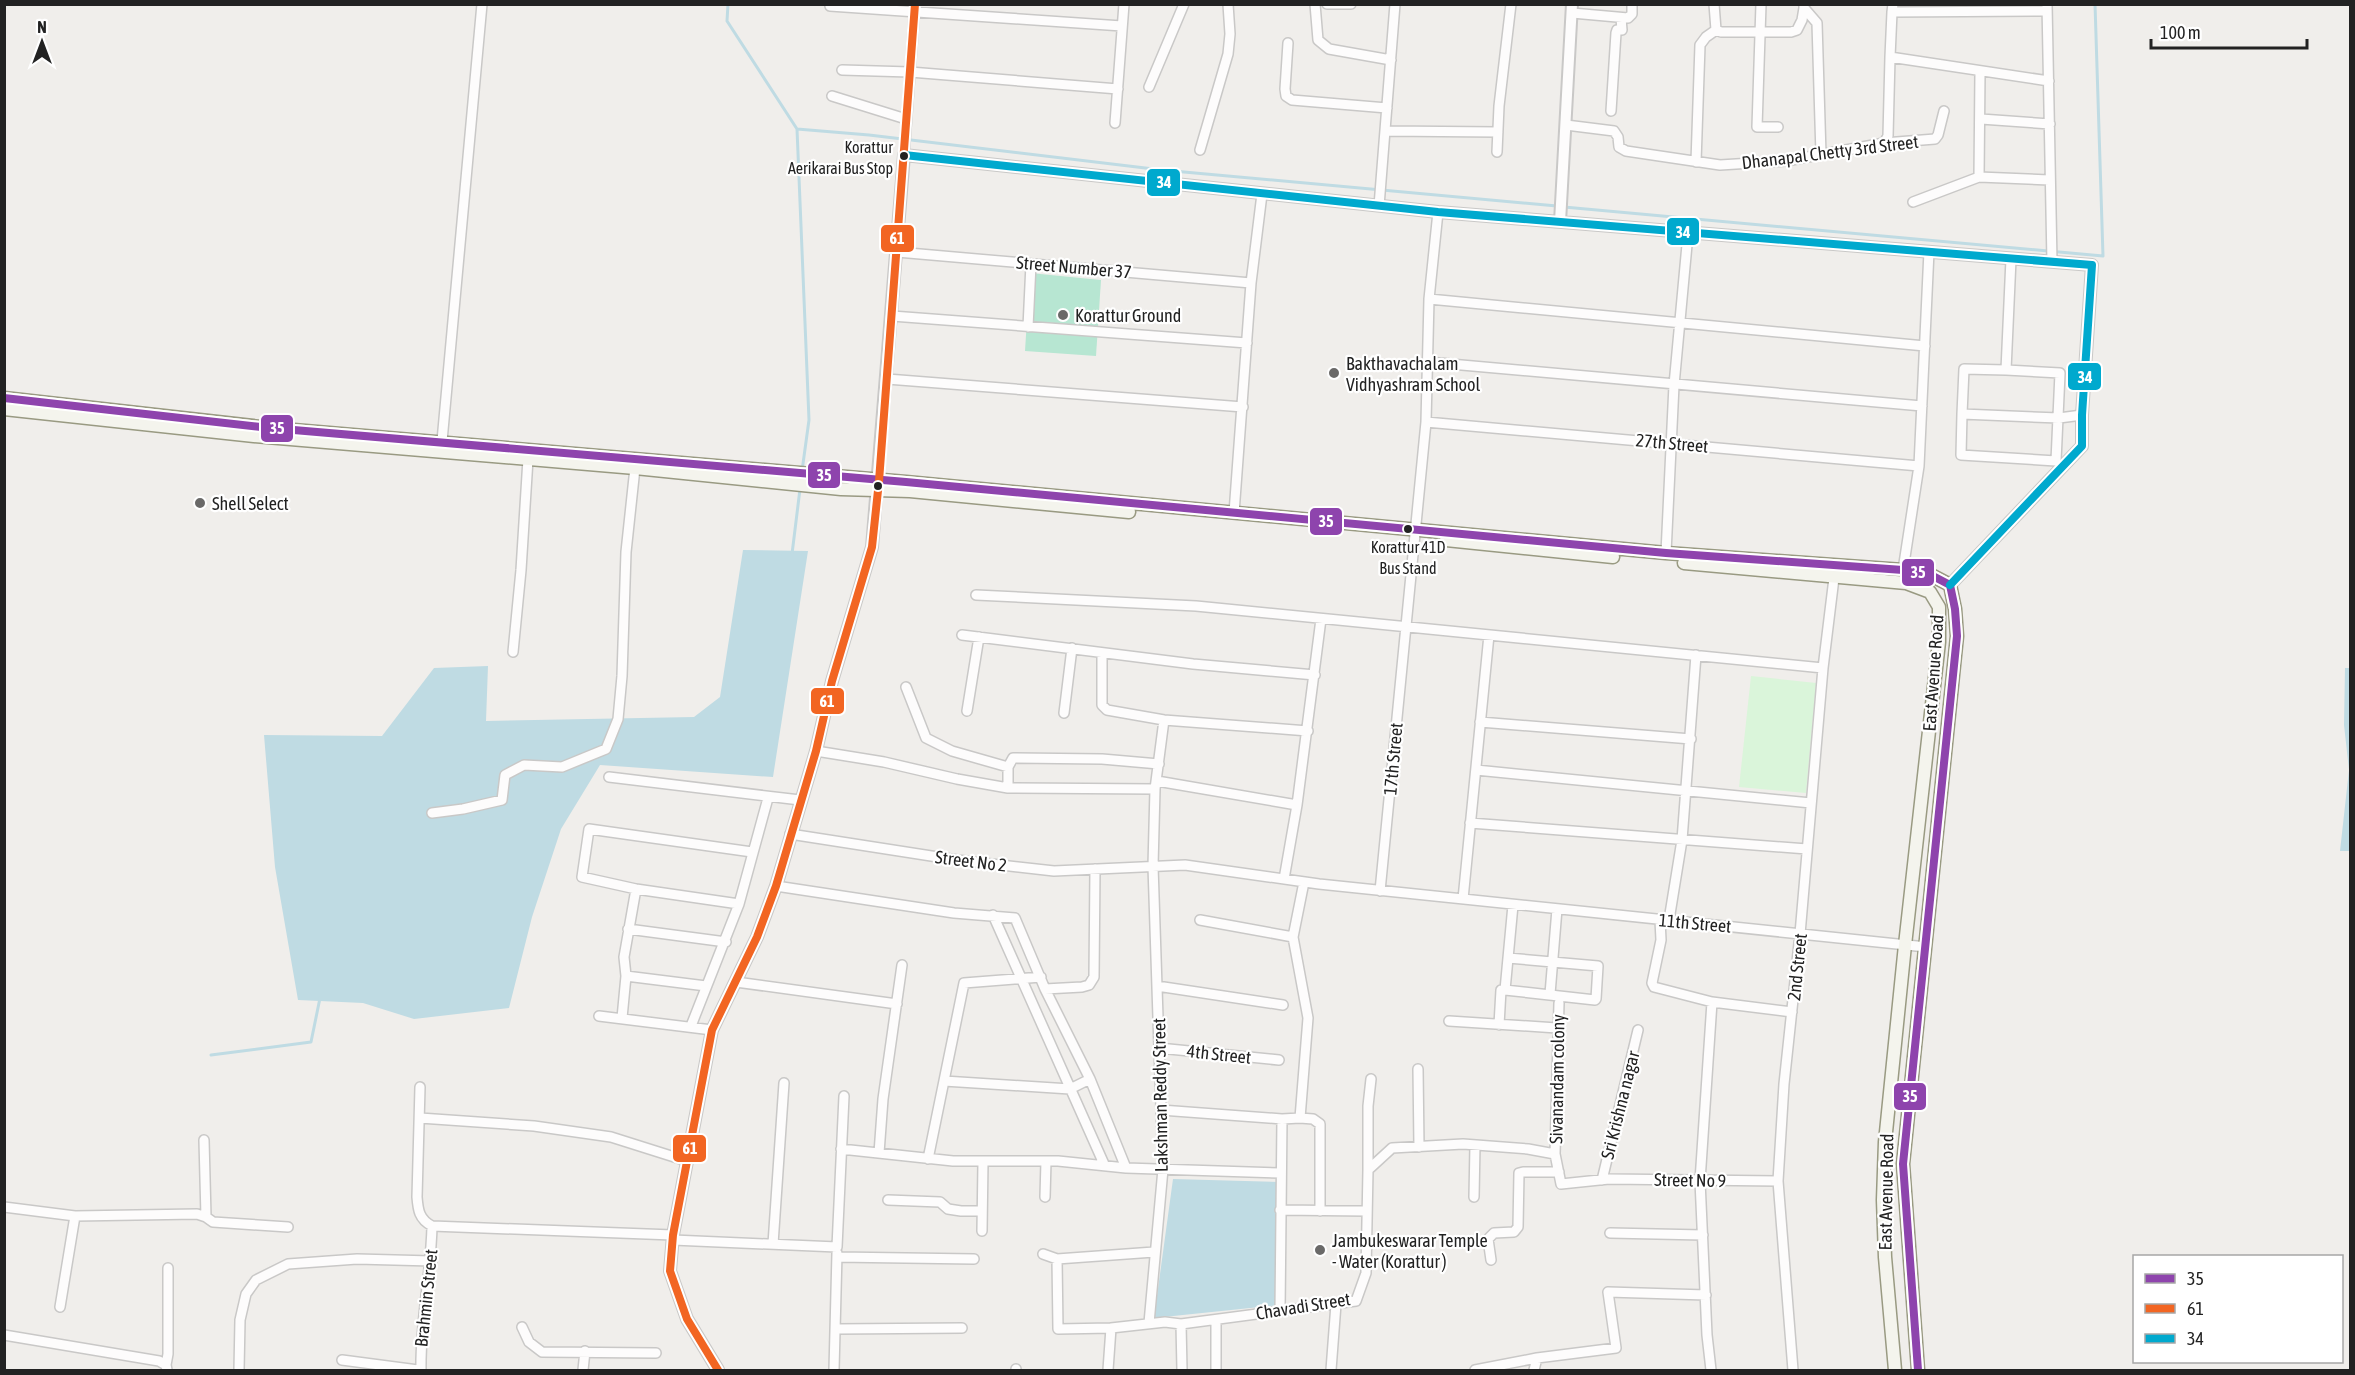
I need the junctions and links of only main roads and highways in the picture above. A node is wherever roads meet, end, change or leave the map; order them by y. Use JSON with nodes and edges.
{"nodes":[{"id":1,"x":4,"y":398,"type":"edge"},
{"id":2,"x":4,"y":409,"type":"edge"},
{"id":3,"x":441,"y":447,"type":"junction"},
{"id":4,"x":777,"y":477,"type":"junction"},
{"id":5,"x":879,"y":486,"type":"junction"},
{"id":6,"x":1415,"y":533,"type":"junction"},
{"id":7,"x":1834,"y":571,"type":"junction"},
{"id":8,"x":1939,"y":642,"type":"junction"},
{"id":9,"x":1956,"y":644,"type":"junction"},
{"id":10,"x":1895,"y":1371,"type":"edge"},
{"id":11,"x":1918,"y":1371,"type":"edge"}],
"edges":[{"from":1,"to":3,"type":"main road"},
{"from":2,"to":3,"type":"main road"},
{"from":3,"to":4,"type":"main road"},
{"from":3,"to":4,"type":"main road"},
{"from":4,"to":5,"type":"main road","name":"East Avenue Road"},
{"from":5,"to":6,"type":"main road","name":"East Avenue Road"},
{"from":5,"to":6,"type":"main road","name":"East Avenue Road"},
{"from":6,"to":7,"type":"main road","name":"East Avenue Road"},
{"from":6,"to":7,"type":"main road","name":"East Avenue Road"},
{"from":7,"to":8,"type":"main road","name":"East Avenue Road"},
{"from":7,"to":9,"type":"main road","name":"East Avenue Road"},
{"from":8,"to":9,"type":"main road"},
{"from":8,"to":10,"type":"main road","name":"East Avenue Road"},
{"from":9,"to":11,"type":"main road","name":"East Avenue Road"}]}
